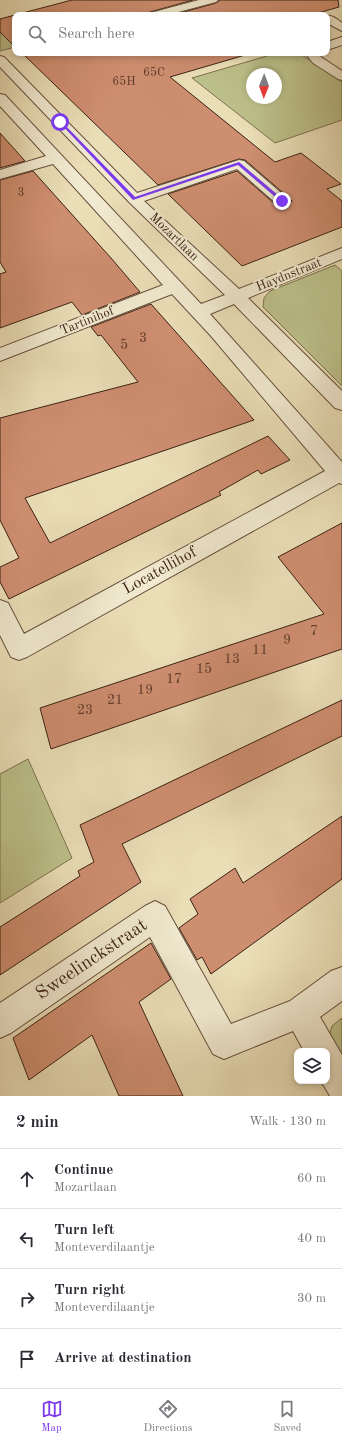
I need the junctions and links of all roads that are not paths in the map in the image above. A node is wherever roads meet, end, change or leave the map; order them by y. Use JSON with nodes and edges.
{"nodes":[{"id":1,"x":212,"y":0,"type":"edge"},
{"id":2,"x":166,"y":12,"type":"edge"},
{"id":3,"x":330,"y":20,"type":"edge"},
{"id":4,"x":342,"y":28,"type":"edge"},
{"id":5,"x":342,"y":41,"type":"edge"},
{"id":6,"x":330,"y":45,"type":"edge"},
{"id":7,"x":2,"y":56,"type":"edge"},
{"id":8,"x":314,"y":56,"type":"edge"},
{"id":9,"x":342,"y":76,"type":"edge"},
{"id":10,"x":0,"y":98,"type":"edge"},
{"id":11,"x":56,"y":158,"type":"junction"},
{"id":12,"x":0,"y":175,"type":"edge"},
{"id":13,"x":134,"y":199,"type":"junction"},
{"id":14,"x":282,"y":201,"type":"dead end"},
{"id":15,"x":340,"y":256,"type":"edge"},
{"id":16,"x":173,"y":287,"type":"junction"},
{"id":17,"x":236,"y":297,"type":"junction"},
{"id":18,"x":198,"y":312,"type":"junction"},
{"id":19,"x":0,"y":355,"type":"edge"},
{"id":20,"x":342,"y":404,"type":"edge"},
{"id":21,"x":341,"y":474,"type":"edge"},
{"id":22,"x":0,"y":610,"type":"edge"},
{"id":23,"x":342,"y":982,"type":"edge"},
{"id":24,"x":300,"y":1013,"type":"junction"},
{"id":25,"x":0,"y":1022,"type":"edge"},
{"id":26,"x":320,"y":1048,"type":"edge"},
{"id":27,"x":330,"y":1065,"type":"edge"},
{"id":28,"x":342,"y":1086,"type":"edge"}],
"edges":[{"from":1,"to":2,"type":"street"},
{"from":3,"to":4,"type":"street"},
{"from":5,"to":6,"type":"street"},
{"from":7,"to":13,"type":"street","name":"Mozartlaan"},
{"from":8,"to":9,"type":"street"},
{"from":10,"to":11,"type":"street","name":"Mozartlaan"},
{"from":11,"to":12,"type":"street"},
{"from":11,"to":16,"type":"street","name":"Mozartlaan"},
{"from":13,"to":14,"type":"street"},
{"from":13,"to":17,"type":"street","name":"Mozartlaan"},
{"from":15,"to":17,"type":"street","name":"Haydnstraat"},
{"from":16,"to":18,"type":"street","name":"Mozartlaan"},
{"from":16,"to":19,"type":"street","name":"Tartinihof"},
{"from":17,"to":18,"type":"street"},
{"from":17,"to":20,"type":"street","name":"Mozartlaan"},
{"from":18,"to":21,"type":"street","name":"Mozartlaan"},
{"from":21,"to":22,"type":"street","name":"Locatellihof"},
{"from":23,"to":24,"type":"street","name":"Sweelinckstraat"},
{"from":24,"to":25,"type":"street","name":"Sweelinckstraat"},
{"from":24,"to":26,"type":"street"},
{"from":27,"to":28,"type":"street"}]}
